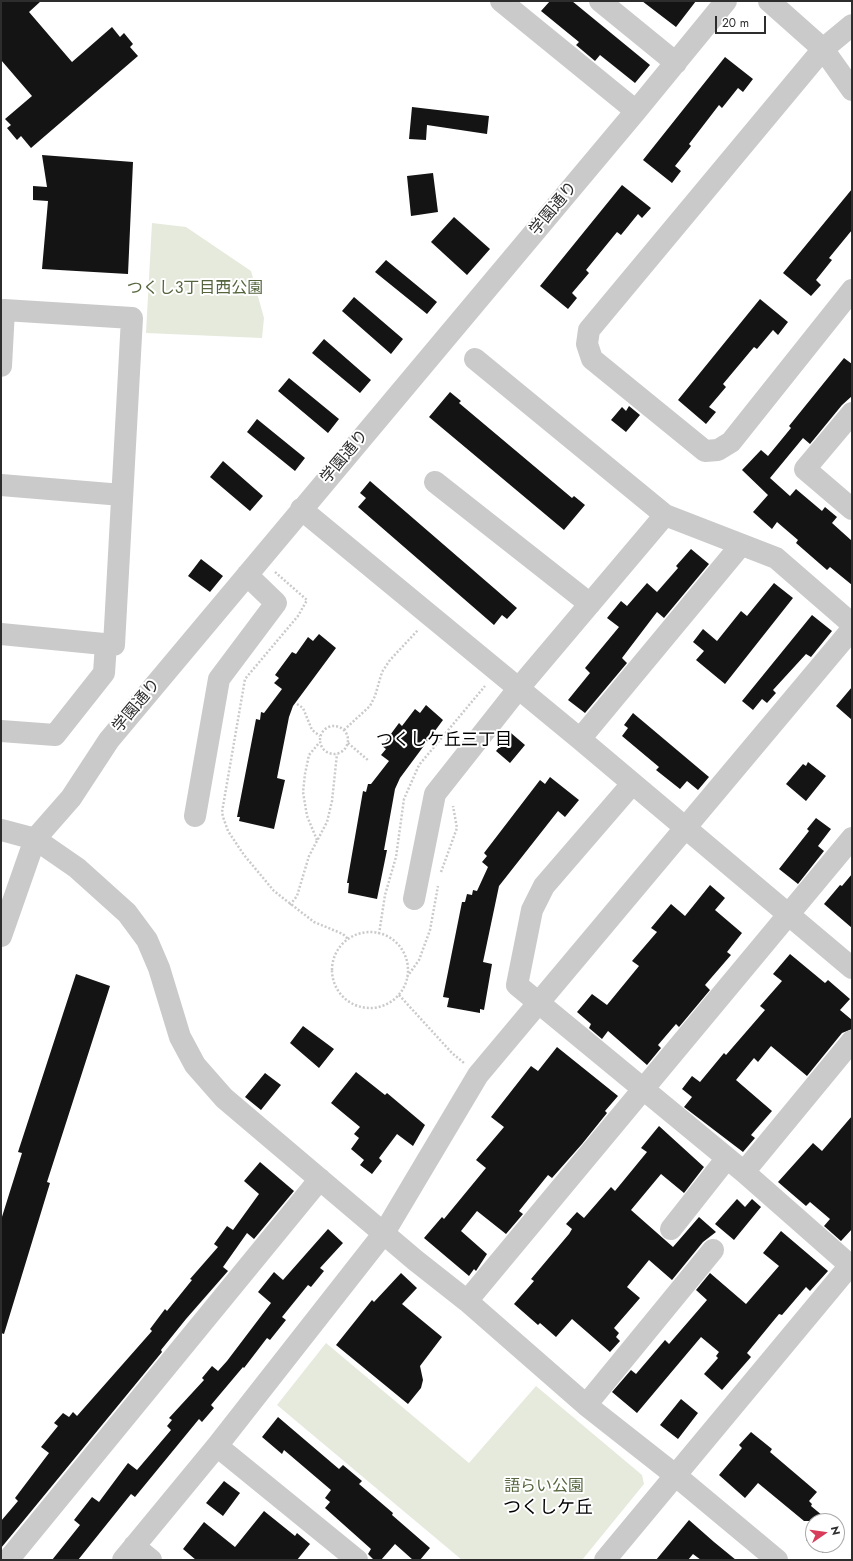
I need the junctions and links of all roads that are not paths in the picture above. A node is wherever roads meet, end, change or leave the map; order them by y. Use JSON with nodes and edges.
{"nodes":[{"id":1,"x":502,"y":1,"type":"edge"},
{"id":2,"x":600,"y":1,"type":"edge"},
{"id":3,"x":726,"y":1,"type":"edge"},
{"id":4,"x":769,"y":1,"type":"edge"},
{"id":5,"x":852,"y":25,"type":"edge"},
{"id":6,"x":823,"y":49,"type":"junction"},
{"id":7,"x":676,"y":63,"type":"junction"},
{"id":8,"x":852,"y":90,"type":"edge"},
{"id":9,"x":636,"y":111,"type":"junction"},
{"id":10,"x":852,"y":290,"type":"edge"},
{"id":11,"x":475,"y":359,"type":"dead end"},
{"id":12,"x":1,"y":366,"type":"edge"},
{"id":13,"x":852,"y":413,"type":"edge"},
{"id":14,"x":435,"y":482,"type":"dead end"},
{"id":15,"x":1,"y":485,"type":"edge"},
{"id":16,"x":122,"y":495,"type":"junction"},
{"id":17,"x":852,"y":509,"type":"edge"},
{"id":18,"x":301,"y":510,"type":"junction"},
{"id":19,"x":665,"y":515,"type":"junction"},
{"id":20,"x":741,"y":545,"type":"junction"},
{"id":21,"x":253,"y":567,"type":"junction"},
{"id":22,"x":590,"y":604,"type":"junction"},
{"id":23,"x":852,"y":624,"type":"edge"},
{"id":24,"x":852,"y":629,"type":"edge"},
{"id":25,"x":1,"y":634,"type":"edge"},
{"id":26,"x":106,"y":644,"type":"junction"},
{"id":27,"x":518,"y":689,"type":"junction"},
{"id":28,"x":1,"y":731,"type":"edge"},
{"id":29,"x":580,"y":739,"type":"junction"},
{"id":30,"x":632,"y":784,"type":"junction"},
{"id":31,"x":195,"y":816,"type":"dead end"},
{"id":32,"x":686,"y":828,"type":"junction"},
{"id":33,"x":1,"y":830,"type":"edge"},
{"id":34,"x":852,"y":838,"type":"edge"},
{"id":35,"x":35,"y":839,"type":"junction"},
{"id":36,"x":414,"y":899,"type":"dead end"},
{"id":37,"x":788,"y":914,"type":"junction"},
{"id":38,"x":1,"y":936,"type":"edge"},
{"id":39,"x":852,"y":968,"type":"edge"},
{"id":40,"x":538,"y":1003,"type":"junction"},
{"id":41,"x":852,"y":1041,"type":"edge"},
{"id":42,"x":644,"y":1088,"type":"junction"},
{"id":43,"x":727,"y":1158,"type":"junction"},
{"id":44,"x":744,"y":1172,"type":"junction"},
{"id":45,"x":320,"y":1179,"type":"junction"},
{"id":46,"x":672,"y":1229,"type":"dead end"},
{"id":47,"x":384,"y":1233,"type":"junction"},
{"id":48,"x":713,"y":1250,"type":"dead end"},
{"id":49,"x":851,"y":1265,"type":"edge"},
{"id":50,"x":467,"y":1302,"type":"junction"},
{"id":51,"x":586,"y":1405,"type":"junction"},
{"id":52,"x":217,"y":1446,"type":"junction"},
{"id":53,"x":675,"y":1474,"type":"junction"},
{"id":54,"x":129,"y":1553,"type":"edge"},
{"id":55,"x":8,"y":1560,"type":"edge"},
{"id":56,"x":151,"y":1560,"type":"edge"},
{"id":57,"x":358,"y":1560,"type":"edge"},
{"id":58,"x":605,"y":1560,"type":"edge"},
{"id":59,"x":777,"y":1560,"type":"edge"}],
"edges":[{"from":1,"to":9,"type":"street"},
{"from":2,"to":7,"type":"street"},
{"from":3,"to":7,"type":"street","name":"学園通り"},
{"from":4,"to":6,"type":"street"},
{"from":5,"to":6,"type":"street"},
{"from":6,"to":8,"type":"street"},
{"from":6,"to":10,"type":"street"},
{"from":7,"to":9,"type":"street","name":"学園通り"},
{"from":9,"to":18,"type":"street","name":"学園通り"},
{"from":11,"to":19,"type":"street"},
{"from":12,"to":16,"type":"street"},
{"from":13,"to":17,"type":"street"},
{"from":14,"to":22,"type":"street"},
{"from":15,"to":16,"type":"street"},
{"from":16,"to":26,"type":"street"},
{"from":18,"to":21,"type":"street","name":"学園通り"},
{"from":18,"to":27,"type":"street"},
{"from":19,"to":20,"type":"street"},
{"from":19,"to":22,"type":"street"},
{"from":20,"to":23,"type":"street"},
{"from":20,"to":29,"type":"street"},
{"from":21,"to":31,"type":"street"},
{"from":21,"to":35,"type":"street","name":"学園通り"},
{"from":22,"to":27,"type":"street"},
{"from":24,"to":32,"type":"street"},
{"from":25,"to":26,"type":"street"},
{"from":26,"to":28,"type":"street"},
{"from":27,"to":29,"type":"street"},
{"from":27,"to":36,"type":"street"},
{"from":29,"to":30,"type":"street"},
{"from":30,"to":32,"type":"street"},
{"from":30,"to":40,"type":"street"},
{"from":32,"to":37,"type":"street"},
{"from":32,"to":40,"type":"street"},
{"from":33,"to":35,"type":"street"},
{"from":34,"to":37,"type":"street"},
{"from":35,"to":38,"type":"street","name":"学園通り"},
{"from":35,"to":45,"type":"street"},
{"from":37,"to":39,"type":"street"},
{"from":37,"to":42,"type":"street"},
{"from":40,"to":42,"type":"street"},
{"from":40,"to":47,"type":"street"},
{"from":41,"to":44,"type":"street"},
{"from":42,"to":43,"type":"street"},
{"from":42,"to":50,"type":"street"},
{"from":43,"to":44,"type":"street"},
{"from":43,"to":46,"type":"street"},
{"from":44,"to":49,"type":"street"},
{"from":45,"to":47,"type":"street"},
{"from":45,"to":55,"type":"street"},
{"from":47,"to":50,"type":"street"},
{"from":47,"to":52,"type":"street"},
{"from":48,"to":51,"type":"street"},
{"from":49,"to":53,"type":"street"},
{"from":50,"to":51,"type":"street"},
{"from":51,"to":53,"type":"street"},
{"from":52,"to":54,"type":"street"},
{"from":52,"to":57,"type":"street"},
{"from":53,"to":58,"type":"street"},
{"from":53,"to":59,"type":"street"},
{"from":54,"to":56,"type":"street"}]}
